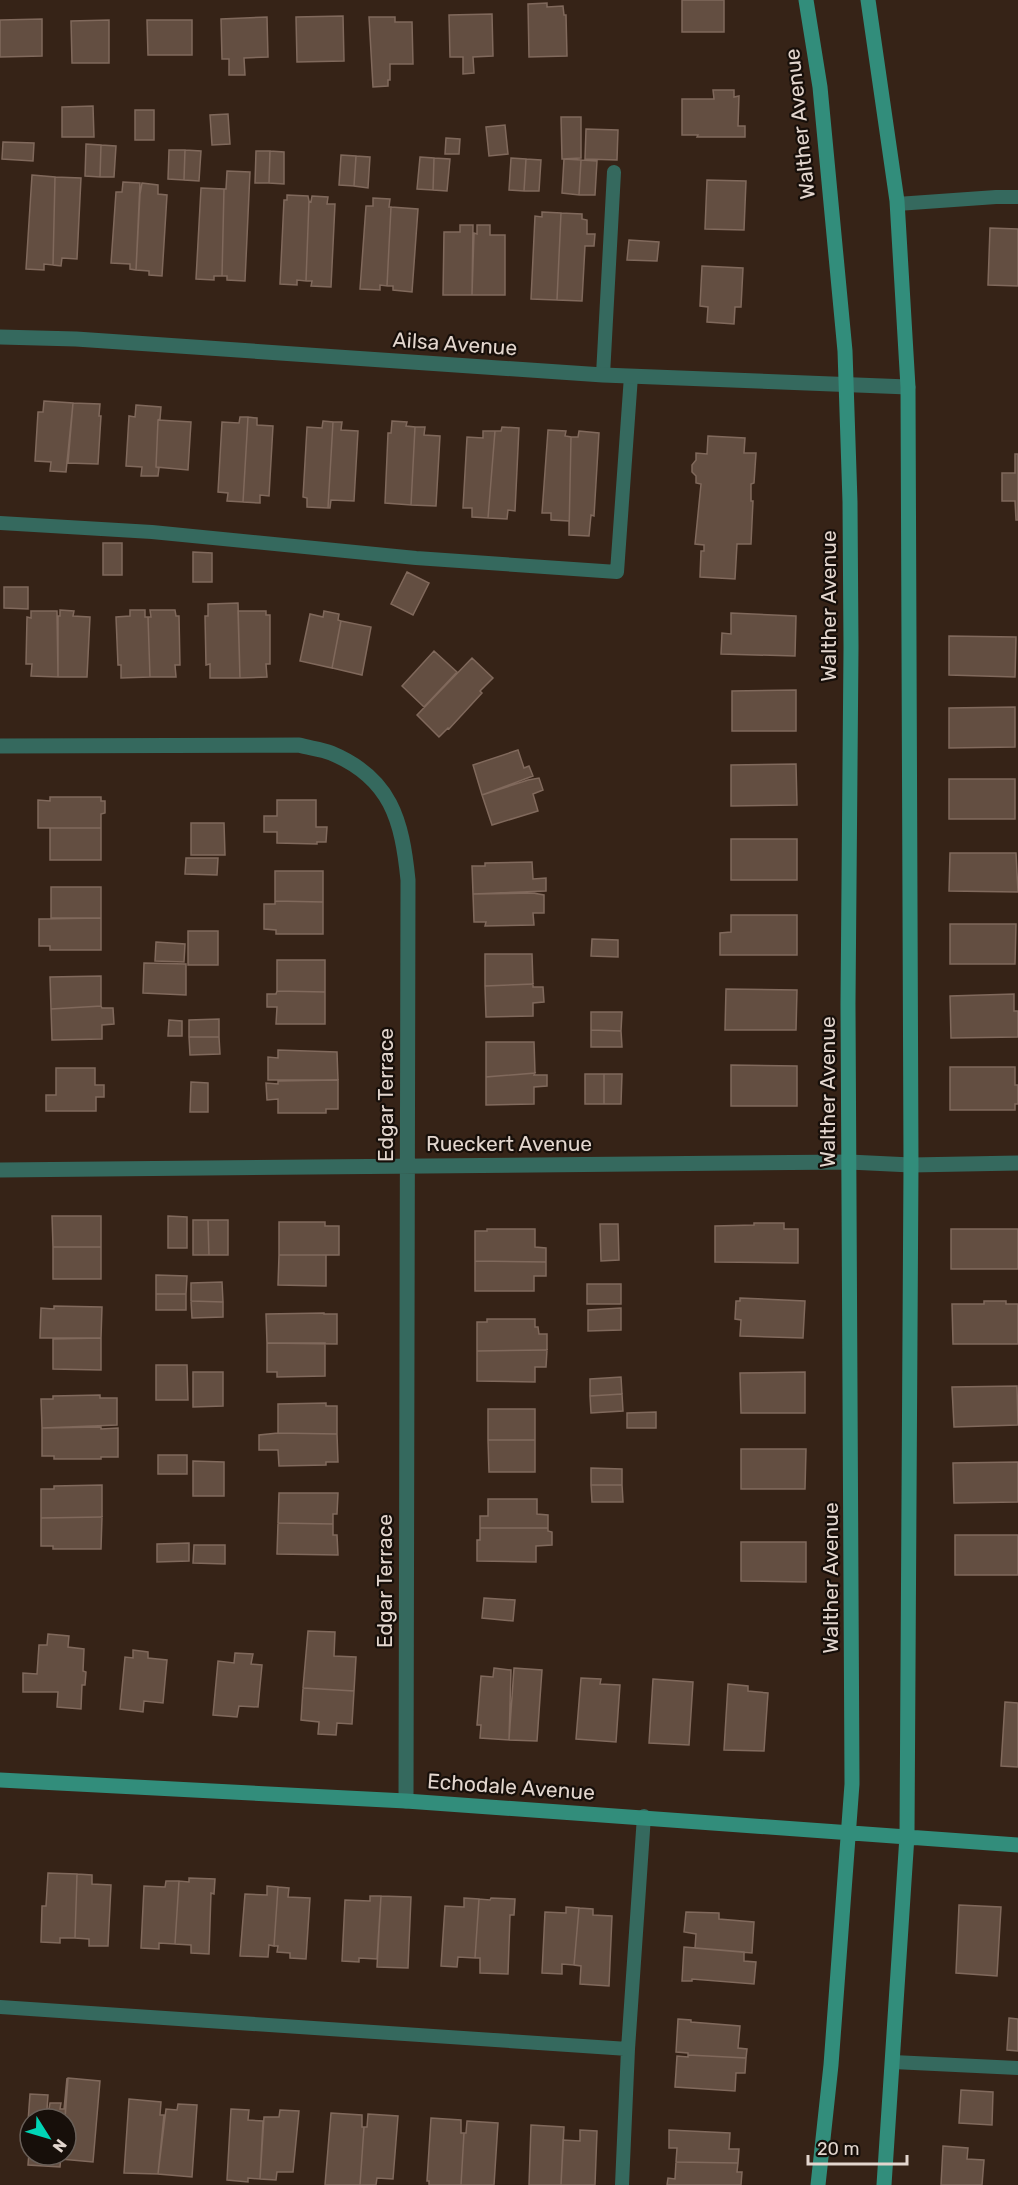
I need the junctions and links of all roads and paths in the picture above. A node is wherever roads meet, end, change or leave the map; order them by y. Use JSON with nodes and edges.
{"nodes":[{"id":1,"x":806,"y":0,"type":"edge"},
{"id":2,"x":868,"y":0,"type":"edge"},
{"id":3,"x":614,"y":172,"type":"dead end"},
{"id":4,"x":1018,"y":197,"type":"edge"},
{"id":5,"x":897,"y":204,"type":"junction"},
{"id":6,"x":0,"y":337,"type":"edge"},
{"id":7,"x":603,"y":375,"type":"junction"},
{"id":8,"x":631,"y":376,"type":"junction"},
{"id":9,"x":845,"y":386,"type":"junction"},
{"id":10,"x":908,"y":387,"type":"junction"},
{"id":11,"x":0,"y":523,"type":"edge"},
{"id":12,"x":0,"y":746,"type":"edge"},
{"id":13,"x":849,"y":1162,"type":"junction"},
{"id":14,"x":1018,"y":1163,"type":"edge"},
{"id":15,"x":911,"y":1165,"type":"junction"},
{"id":16,"x":406,"y":1166,"type":"junction"},
{"id":17,"x":0,"y":1170,"type":"edge"},
{"id":18,"x":0,"y":1780,"type":"edge"},
{"id":19,"x":406,"y":1801,"type":"junction"},
{"id":20,"x":644,"y":1816,"type":"junction"},
{"id":21,"x":850,"y":1832,"type":"junction"},
{"id":22,"x":907,"y":1836,"type":"junction"},
{"id":23,"x":1018,"y":1845,"type":"edge"},
{"id":24,"x":0,"y":2007,"type":"edge"},
{"id":25,"x":628,"y":2049,"type":"junction"},
{"id":26,"x":893,"y":2062,"type":"junction"},
{"id":27,"x":1018,"y":2068,"type":"edge"},
{"id":28,"x":622,"y":2185,"type":"edge"},
{"id":29,"x":818,"y":2185,"type":"edge"},
{"id":30,"x":884,"y":2185,"type":"edge"}],
"edges":[{"from":1,"to":9,"type":"main road","name":"Walther Avenue"},
{"from":2,"to":5,"type":"main road"},
{"from":3,"to":7,"type":"lane"},
{"from":4,"to":5,"type":"lane"},
{"from":5,"to":10,"type":"main road"},
{"from":6,"to":7,"type":"street","name":"Ailsa Avenue"},
{"from":7,"to":8,"type":"street","name":"Ailsa Avenue"},
{"from":8,"to":9,"type":"street","name":"Ailsa Avenue"},
{"from":8,"to":11,"type":"lane"},
{"from":9,"to":10,"type":"street","name":"Ailsa Avenue"},
{"from":9,"to":13,"type":"main road","name":"Walther Avenue"},
{"from":10,"to":15,"type":"main road"},
{"from":12,"to":16,"type":"street","name":"Edgar Terrace"},
{"from":13,"to":15,"type":"street","name":"Rueckert Avenue"},
{"from":13,"to":16,"type":"street","name":"Rueckert Avenue"},
{"from":13,"to":21,"type":"main road","name":"Walther Avenue"},
{"from":14,"to":15,"type":"street","name":"Rueckert Avenue"},
{"from":15,"to":22,"type":"main road"},
{"from":16,"to":17,"type":"street","name":"Rueckert Avenue"},
{"from":16,"to":19,"type":"street","name":"Edgar Terrace"},
{"from":18,"to":19,"type":"main road","name":"Echodale Avenue"},
{"from":19,"to":20,"type":"main road","name":"Echodale Avenue"},
{"from":20,"to":21,"type":"main road","name":"Echodale Avenue"},
{"from":20,"to":25,"type":"lane"},
{"from":21,"to":22,"type":"main road","name":"Echodale Avenue"},
{"from":21,"to":29,"type":"main road","name":"Walther Avenue"},
{"from":22,"to":23,"type":"main road","name":"Echodale Avenue"},
{"from":22,"to":26,"type":"main road"},
{"from":24,"to":25,"type":"lane"},
{"from":25,"to":28,"type":"lane"},
{"from":26,"to":27,"type":"lane"},
{"from":26,"to":30,"type":"main road"}]}
